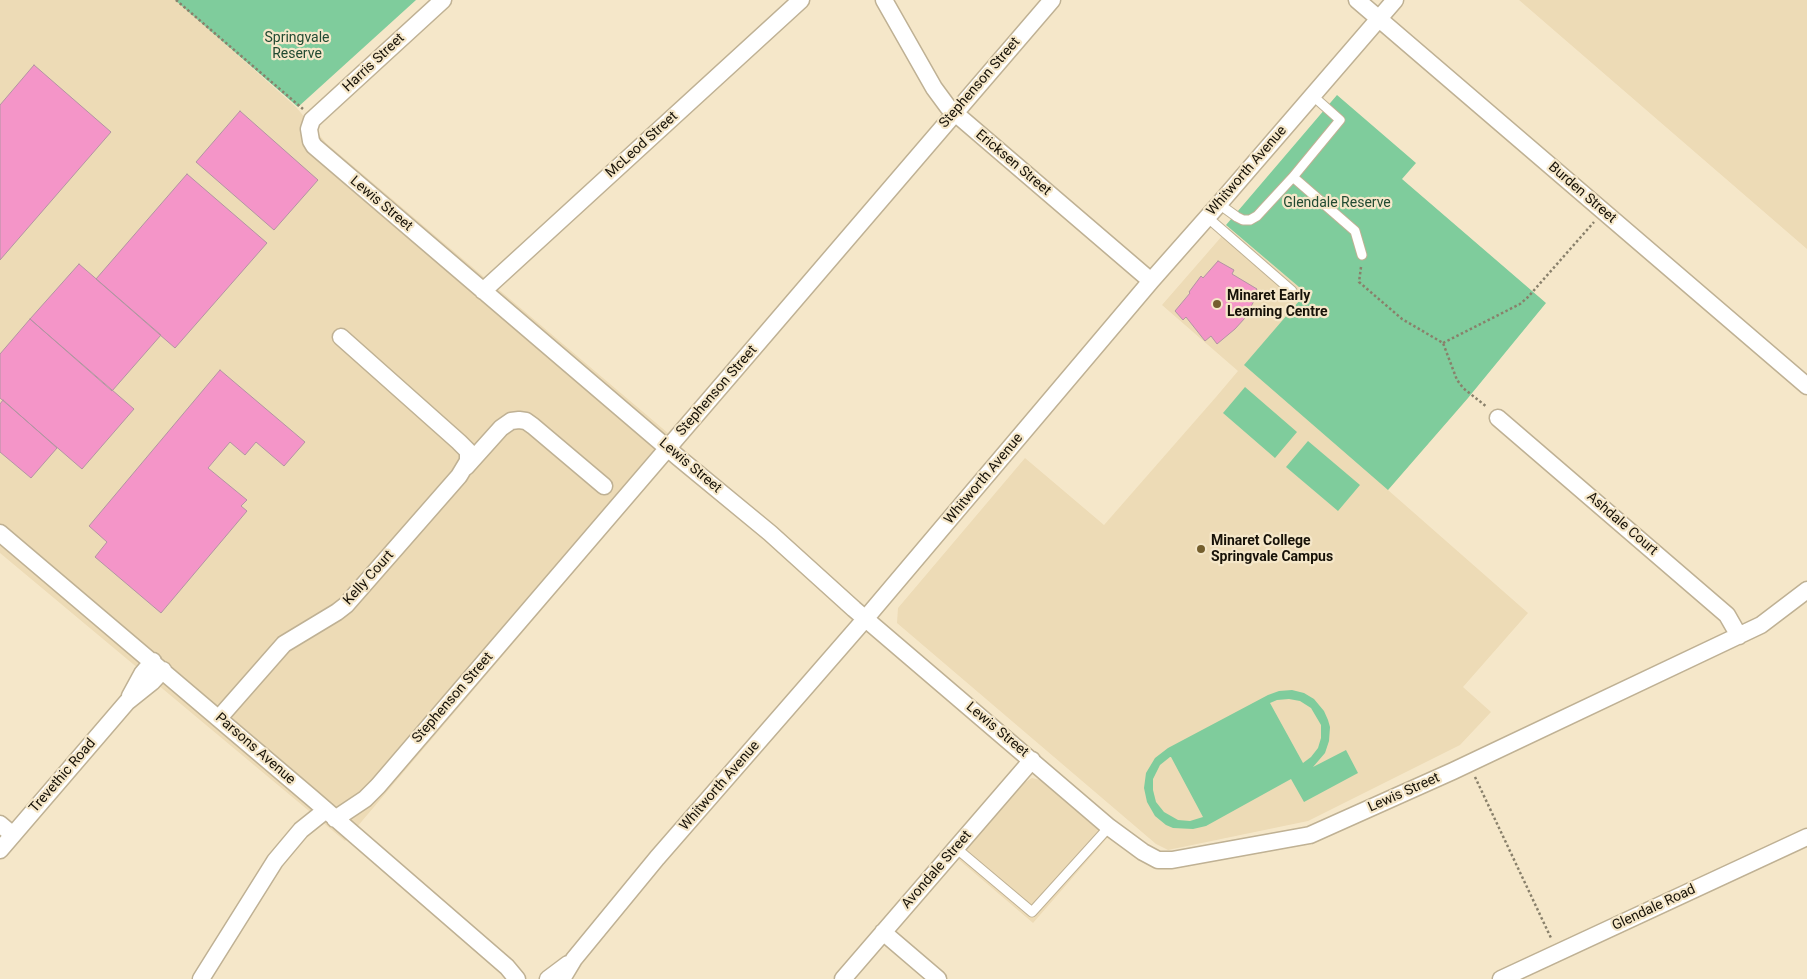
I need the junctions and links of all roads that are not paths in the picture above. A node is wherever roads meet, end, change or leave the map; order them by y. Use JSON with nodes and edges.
{"nodes":[{"id":1,"x":443,"y":0,"type":"edge"},
{"id":2,"x":801,"y":0,"type":"edge"},
{"id":3,"x":884,"y":0,"type":"edge"},
{"id":4,"x":1052,"y":0,"type":"edge"},
{"id":5,"x":1357,"y":0,"type":"edge"},
{"id":6,"x":1395,"y":0,"type":"edge"},
{"id":7,"x":1379,"y":19,"type":"junction"},
{"id":8,"x":1313,"y":96,"type":"junction"},
{"id":9,"x":955,"y":114,"type":"junction"},
{"id":10,"x":308,"y":122,"type":"joint"},
{"id":11,"x":1293,"y":176,"type":"junction"},
{"id":12,"x":1220,"y":204,"type":"junction"},
{"id":13,"x":1207,"y":217,"type":"junction"},
{"id":14,"x":1362,"y":255,"type":"road end"},
{"id":15,"x":1151,"y":281,"type":"junction"},
{"id":16,"x":483,"y":291,"type":"junction"},
{"id":17,"x":1292,"y":291,"type":"dead end"},
{"id":18,"x":341,"y":338,"type":"dead end"},
{"id":19,"x":1807,"y":386,"type":"edge"},
{"id":20,"x":1498,"y":418,"type":"road end"},
{"id":21,"x":668,"y":448,"type":"junction"},
{"id":22,"x":466,"y":467,"type":"junction"},
{"id":23,"x":604,"y":486,"type":"dead end"},
{"id":24,"x":0,"y":533,"type":"edge"},
{"id":25,"x":1807,"y":590,"type":"edge"},
{"id":26,"x":866,"y":618,"type":"junction"},
{"id":27,"x":1739,"y":636,"type":"junction"},
{"id":28,"x":158,"y":666,"type":"junction"},
{"id":29,"x":219,"y":718,"type":"junction"},
{"id":30,"x":1032,"y":760,"type":"junction"},
{"id":31,"x":330,"y":814,"type":"junction"},
{"id":32,"x":0,"y":824,"type":"edge"},
{"id":33,"x":1109,"y":827,"type":"junction"},
{"id":34,"x":13,"y":835,"type":"junction"},
{"id":35,"x":1807,"y":837,"type":"edge"},
{"id":36,"x":956,"y":848,"type":"junction"},
{"id":37,"x":0,"y":850,"type":"edge"},
{"id":38,"x":883,"y":932,"type":"junction"},
{"id":39,"x":574,"y":959,"type":"junction"},
{"id":40,"x":512,"y":973,"type":"edge"},
{"id":41,"x":201,"y":979,"type":"edge"},
{"id":42,"x":530,"y":979,"type":"edge"},
{"id":43,"x":548,"y":979,"type":"edge"},
{"id":44,"x":562,"y":979,"type":"edge"},
{"id":45,"x":843,"y":979,"type":"edge"},
{"id":46,"x":938,"y":979,"type":"edge"},
{"id":47,"x":1501,"y":979,"type":"edge"}],
"edges":[{"from":1,"to":10,"type":"street","name":"Harris Street"},
{"from":2,"to":16,"type":"street","name":"McLeod Street"},
{"from":3,"to":9,"type":"street","name":"Ericksen Street"},
{"from":4,"to":9,"type":"street","name":"Stephenson Street"},
{"from":5,"to":7,"type":"street","name":"Burden Street"},
{"from":6,"to":7,"type":"street","name":"Whitworth Avenue"},
{"from":7,"to":8,"type":"street","name":"Whitworth Avenue"},
{"from":7,"to":19,"type":"street","name":"Burden Street"},
{"from":8,"to":11,"type":"lane"},
{"from":8,"to":12,"type":"street","name":"Whitworth Avenue"},
{"from":9,"to":15,"type":"street","name":"Ericksen Street"},
{"from":9,"to":21,"type":"street","name":"Stephenson Street"},
{"from":10,"to":16,"type":"street","name":"Lewis Street"},
{"from":11,"to":12,"type":"lane"},
{"from":11,"to":14,"type":"lane"},
{"from":12,"to":13,"type":"street","name":"Whitworth Avenue"},
{"from":13,"to":15,"type":"street","name":"Whitworth Avenue"},
{"from":13,"to":17,"type":"lane"},
{"from":15,"to":26,"type":"street","name":"Whitworth Avenue"},
{"from":16,"to":21,"type":"street","name":"Lewis Street"},
{"from":18,"to":22,"type":"street"},
{"from":20,"to":27,"type":"street","name":"Ashdale Court"},
{"from":21,"to":26,"type":"street","name":"Lewis Street"},
{"from":21,"to":31,"type":"street","name":"Stephenson Street"},
{"from":22,"to":23,"type":"street","name":"Kelly Court"},
{"from":22,"to":29,"type":"street","name":"Kelly Court"},
{"from":24,"to":28,"type":"street","name":"Parsons Avenue"},
{"from":25,"to":27,"type":"street","name":"Lewis Street"},
{"from":26,"to":30,"type":"street","name":"Lewis Street"},
{"from":26,"to":39,"type":"street","name":"Whitworth Avenue"},
{"from":27,"to":33,"type":"street","name":"Lewis Street"},
{"from":28,"to":29,"type":"street","name":"Parsons Avenue"},
{"from":28,"to":34,"type":"street","name":"Trevethic Road"},
{"from":29,"to":31,"type":"street","name":"Parsons Avenue"},
{"from":30,"to":33,"type":"street","name":"Lewis Street"},
{"from":30,"to":36,"type":"street","name":"Avondale Street"},
{"from":31,"to":40,"type":"street","name":"Parsons Avenue"},
{"from":31,"to":41,"type":"street","name":"Stephenson Street"},
{"from":32,"to":34,"type":"street"},
{"from":33,"to":36,"type":"lane"},
{"from":34,"to":37,"type":"street","name":"Trevethic Road"},
{"from":35,"to":47,"type":"street","name":"Glendale Road"},
{"from":36,"to":38,"type":"street","name":"Avondale Street"},
{"from":38,"to":45,"type":"street","name":"Avondale Street"},
{"from":38,"to":46,"type":"street"},
{"from":39,"to":43,"type":"street","name":"Whitworth Avenue"},
{"from":39,"to":44,"type":"street","name":"Whitworth Avenue"},
{"from":40,"to":42,"type":"street","name":"Parsons Avenue"}]}
